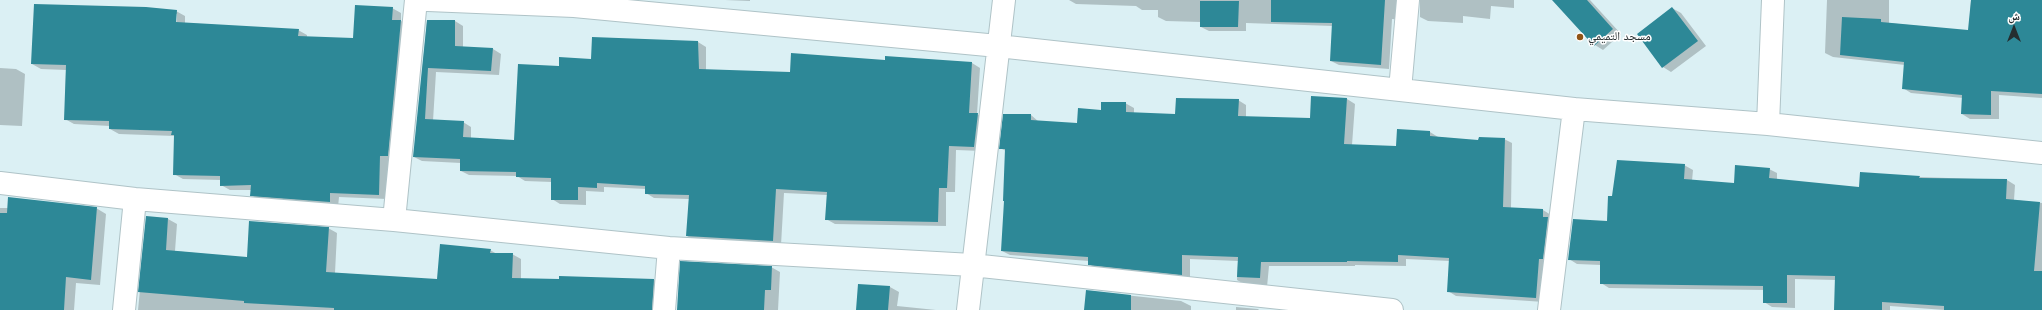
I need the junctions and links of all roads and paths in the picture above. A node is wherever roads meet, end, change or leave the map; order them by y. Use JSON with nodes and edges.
{"nodes":[{"id":1,"x":416,"y":0,"type":"edge"},
{"id":2,"x":428,"y":0,"type":"edge"},
{"id":3,"x":1004,"y":0,"type":"edge"},
{"id":4,"x":1408,"y":0,"type":"edge"},
{"id":5,"x":1773,"y":0,"type":"edge"},
{"id":6,"x":574,"y":3,"type":"edge"},
{"id":7,"x":998,"y":46,"type":"junction"},
{"id":8,"x":1400,"y":90,"type":"junction"},
{"id":9,"x":1574,"y":109,"type":"junction"},
{"id":10,"x":1768,"y":124,"type":"junction"},
{"id":11,"x":2042,"y":153,"type":"edge"},
{"id":12,"x":0,"y":183,"type":"edge"},
{"id":13,"x":135,"y":200,"type":"junction"},
{"id":14,"x":394,"y":220,"type":"junction"},
{"id":15,"x":669,"y":248,"type":"junction"},
{"id":16,"x":972,"y":265,"type":"junction"},
{"id":17,"x":1290,"y":304,"type":"edge"},
{"id":18,"x":124,"y":310,"type":"edge"},
{"id":19,"x":664,"y":310,"type":"edge"},
{"id":20,"x":968,"y":310,"type":"edge"},
{"id":21,"x":1392,"y":310,"type":"edge"},
{"id":22,"x":1550,"y":310,"type":"edge"}],
"edges":[{"from":1,"to":14,"type":"street"},
{"from":2,"to":6,"type":"street"},
{"from":3,"to":7,"type":"street"},
{"from":4,"to":8,"type":"street"},
{"from":5,"to":10,"type":"street"},
{"from":6,"to":7,"type":"street"},
{"from":7,"to":8,"type":"street"},
{"from":7,"to":16,"type":"street"},
{"from":8,"to":9,"type":"street"},
{"from":9,"to":10,"type":"street"},
{"from":9,"to":22,"type":"street"},
{"from":10,"to":11,"type":"street"},
{"from":12,"to":13,"type":"street"},
{"from":13,"to":14,"type":"street"},
{"from":13,"to":18,"type":"street"},
{"from":14,"to":15,"type":"street"},
{"from":15,"to":16,"type":"street"},
{"from":15,"to":19,"type":"street"},
{"from":16,"to":17,"type":"street"},
{"from":16,"to":20,"type":"street"},
{"from":17,"to":21,"type":"street"}]}
